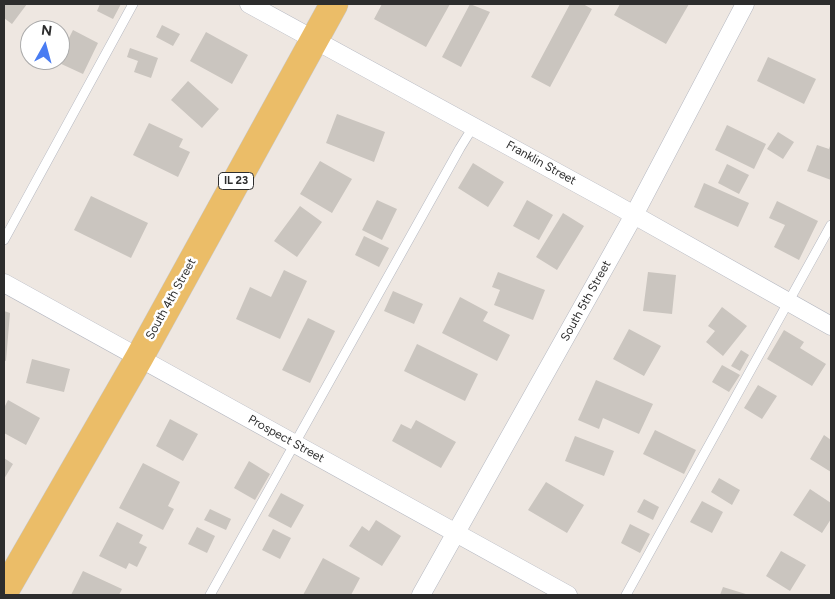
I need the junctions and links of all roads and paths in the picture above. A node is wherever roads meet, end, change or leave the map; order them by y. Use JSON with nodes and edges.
{"nodes":[{"id":1,"x":133,"y":4,"type":"edge"},
{"id":2,"x":249,"y":4,"type":"edge"},
{"id":3,"x":334,"y":4,"type":"edge"},
{"id":4,"x":745,"y":4,"type":"edge"},
{"id":5,"x":315,"y":41,"type":"junction"},
{"id":6,"x":473,"y":127,"type":"junction"},
{"id":7,"x":634,"y":215,"type":"junction"},
{"id":8,"x":831,"y":225,"type":"edge"},
{"id":9,"x":4,"y":240,"type":"edge"},
{"id":10,"x":4,"y":283,"type":"edge"},
{"id":11,"x":790,"y":302,"type":"junction"},
{"id":12,"x":831,"y":326,"type":"edge"},
{"id":13,"x":139,"y":358,"type":"junction"},
{"id":14,"x":294,"y":444,"type":"junction"},
{"id":15,"x":456,"y":534,"type":"junction"},
{"id":16,"x":4,"y":592,"type":"edge"},
{"id":17,"x":210,"y":595,"type":"edge"},
{"id":18,"x":421,"y":595,"type":"edge"},
{"id":19,"x":568,"y":595,"type":"edge"},
{"id":20,"x":626,"y":595,"type":"edge"}],
"edges":[{"from":1,"to":9,"type":"lane"},
{"from":2,"to":5,"type":"street","name":"Franklin Street"},
{"from":3,"to":5,"type":"main road","name":"South 4th Street","number":"IL 23"},
{"from":4,"to":7,"type":"street","name":"South 5th Street"},
{"from":5,"to":6,"type":"street","name":"Franklin Street"},
{"from":5,"to":13,"type":"main road","name":"South 4th Street","number":"IL 23"},
{"from":6,"to":7,"type":"street","name":"Franklin Street"},
{"from":6,"to":14,"type":"lane"},
{"from":7,"to":11,"type":"street","name":"Franklin Street"},
{"from":7,"to":15,"type":"street","name":"South 5th Street"},
{"from":8,"to":11,"type":"lane"},
{"from":10,"to":13,"type":"street","name":"Prospect Street"},
{"from":11,"to":12,"type":"street","name":"Franklin Street"},
{"from":11,"to":20,"type":"lane"},
{"from":13,"to":14,"type":"street","name":"Prospect Street"},
{"from":13,"to":16,"type":"main road","name":"South 4th Street","number":"IL 23"},
{"from":14,"to":15,"type":"street","name":"Prospect Street"},
{"from":14,"to":17,"type":"lane"},
{"from":15,"to":18,"type":"street","name":"South 5th Street"},
{"from":15,"to":19,"type":"street","name":"Prospect Street"}]}
